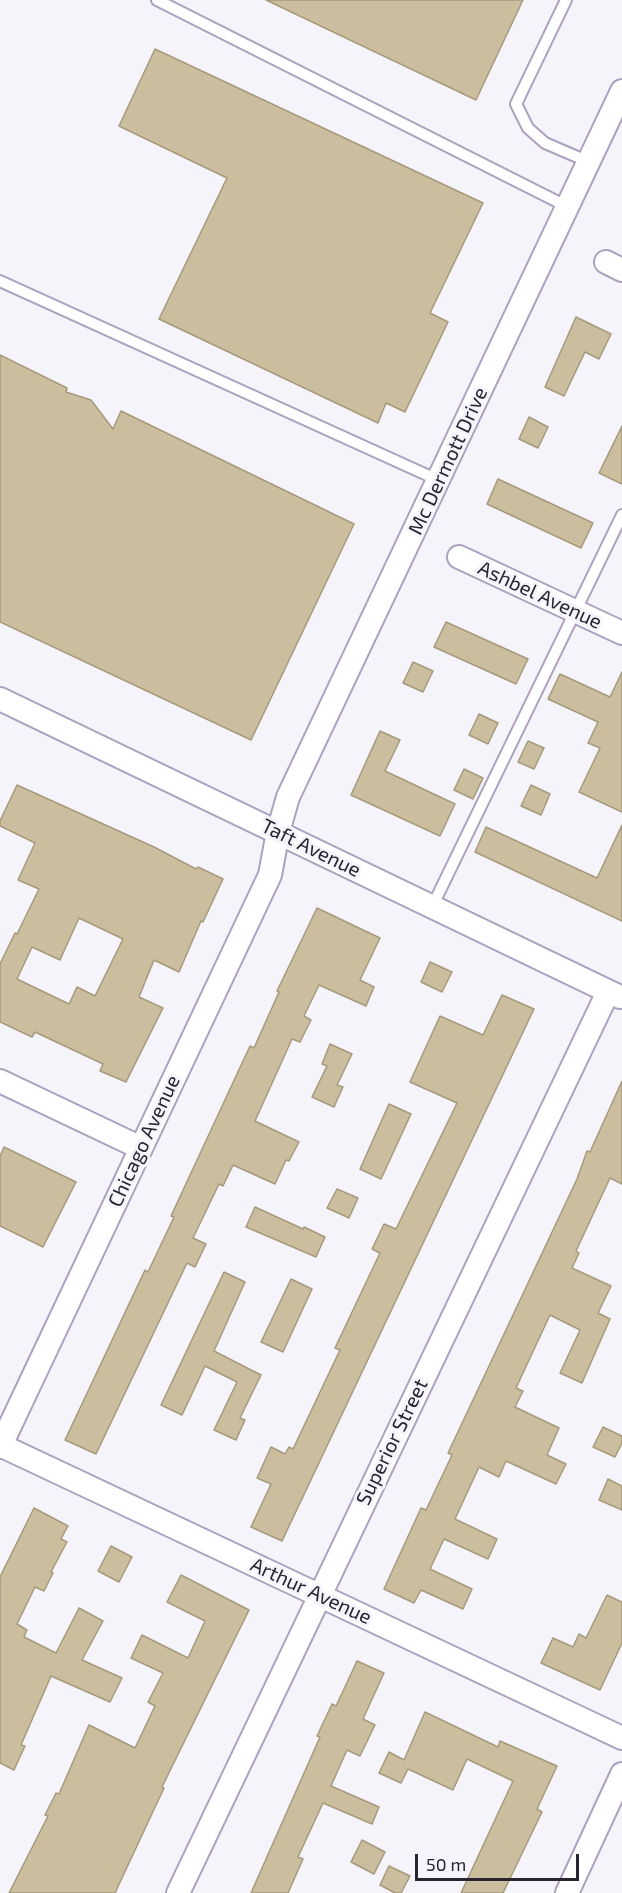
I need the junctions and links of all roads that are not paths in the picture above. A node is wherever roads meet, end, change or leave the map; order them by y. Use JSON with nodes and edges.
{"nodes":[{"id":1,"x":157,"y":0,"type":"edge"},
{"id":2,"x":566,"y":0,"type":"edge"},
{"id":3,"x":622,"y":91,"type":"edge"},
{"id":4,"x":589,"y":162,"type":"junction"},
{"id":5,"x":568,"y":207,"type":"junction"},
{"id":6,"x":0,"y":281,"type":"edge"},
{"id":7,"x":439,"y":480,"type":"junction"},
{"id":8,"x":622,"y":515,"type":"edge"},
{"id":9,"x":459,"y":557,"type":"dead end"},
{"id":10,"x":576,"y":612,"type":"junction"},
{"id":11,"x":622,"y":633,"type":"edge"},
{"id":12,"x":0,"y":699,"type":"edge"},
{"id":13,"x":278,"y":832,"type":"junction"},
{"id":14,"x":432,"y":907,"type":"junction"},
{"id":15,"x":615,"y":995,"type":"edge"},
{"id":16,"x":0,"y":1081,"type":"edge"},
{"id":17,"x":141,"y":1148,"type":"junction"},
{"id":18,"x":0,"y":1446,"type":"edge"},
{"id":19,"x":319,"y":1595,"type":"junction"},
{"id":20,"x":622,"y":1738,"type":"edge"},
{"id":21,"x":622,"y":1774,"type":"edge"},
{"id":22,"x":178,"y":1893,"type":"edge"},
{"id":23,"x":567,"y":1893,"type":"edge"}],
"edges":[{"from":1,"to":5,"type":"lane"},
{"from":2,"to":4,"type":"lane"},
{"from":3,"to":4,"type":"street","name":"Mc Dermott Drive"},
{"from":4,"to":5,"type":"street","name":"Mc Dermott Drive"},
{"from":5,"to":7,"type":"street","name":"Mc Dermott Drive"},
{"from":6,"to":7,"type":"lane"},
{"from":7,"to":13,"type":"street","name":"Mc Dermott Drive"},
{"from":8,"to":10,"type":"lane"},
{"from":9,"to":10,"type":"street","name":"Ashbel Avenue"},
{"from":10,"to":11,"type":"street","name":"Ashbel Avenue"},
{"from":10,"to":14,"type":"lane"},
{"from":12,"to":13,"type":"street","name":"Taft Avenue"},
{"from":13,"to":14,"type":"street","name":"Taft Avenue"},
{"from":13,"to":17,"type":"street","name":"Chicago Avenue"},
{"from":14,"to":15,"type":"street","name":"Taft Avenue"},
{"from":15,"to":19,"type":"street","name":"Superior Street"},
{"from":16,"to":17,"type":"street"},
{"from":17,"to":18,"type":"street","name":"Chicago Avenue"},
{"from":18,"to":19,"type":"street","name":"Arthur Avenue"},
{"from":19,"to":20,"type":"street","name":"Arthur Avenue"},
{"from":19,"to":22,"type":"street","name":"Superior Street"},
{"from":21,"to":23,"type":"street"}]}
